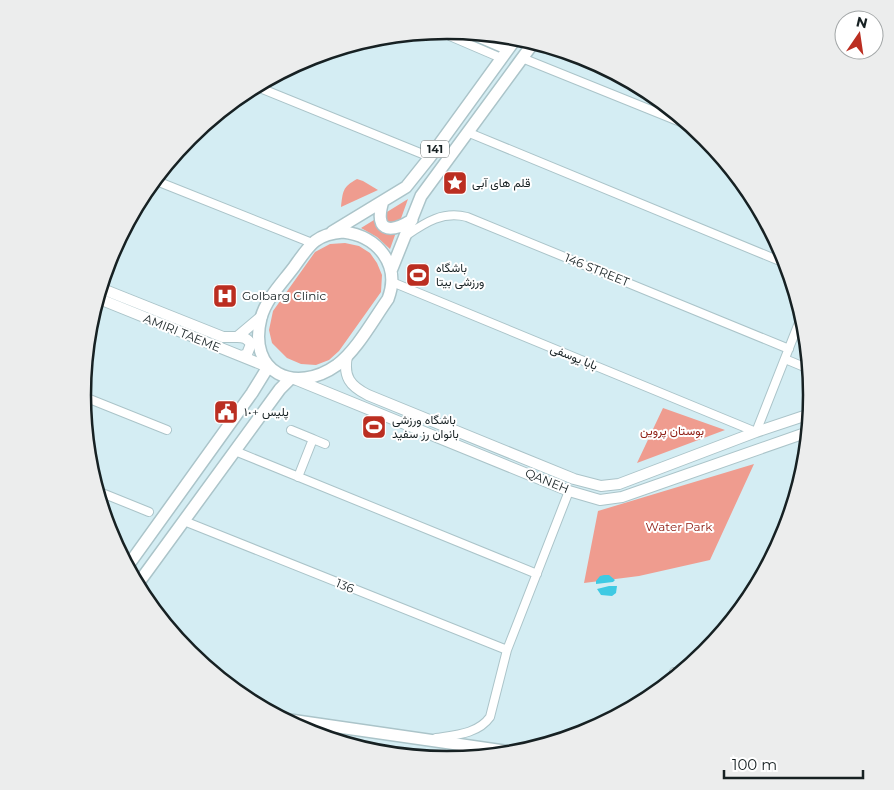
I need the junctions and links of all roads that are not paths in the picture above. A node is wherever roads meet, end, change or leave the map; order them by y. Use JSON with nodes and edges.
{"nodes":[{"id":1,"x":459,"y":40,"type":"edge"},
{"id":2,"x":483,"y":41,"type":"edge"},
{"id":3,"x":490,"y":42,"type":"edge"},
{"id":4,"x":511,"y":45,"type":"edge"},
{"id":5,"x":480,"y":48,"type":"junction"},
{"id":6,"x":529,"y":49,"type":"edge"},
{"id":7,"x":504,"y":54,"type":"junction"},
{"id":8,"x":522,"y":58,"type":"junction"},
{"id":9,"x":264,"y":89,"type":"edge"},
{"id":10,"x":672,"y":118,"type":"edge"},
{"id":11,"x":467,"y":132,"type":"junction"},
{"id":12,"x":430,"y":157,"type":"junction"},
{"id":13,"x":161,"y":183,"type":"edge"},
{"id":14,"x":383,"y":201,"type":"junction"},
{"id":15,"x":412,"y":220,"type":"junction"},
{"id":16,"x":328,"y":234,"type":"junction"},
{"id":17,"x":405,"y":236,"type":"junction"},
{"id":18,"x":312,"y":243,"type":"junction"},
{"id":19,"x":776,"y":260,"type":"edge"},
{"id":20,"x":391,"y":276,"type":"junction"},
{"id":21,"x":107,"y":291,"type":"edge"},
{"id":22,"x":104,"y":301,"type":"edge"},
{"id":23,"x":262,"y":316,"type":"junction"},
{"id":24,"x":797,"y":329,"type":"edge"},
{"id":25,"x":237,"y":337,"type":"junction"},
{"id":26,"x":789,"y":349,"type":"junction"},
{"id":27,"x":242,"y":356,"type":"junction"},
{"id":28,"x":348,"y":356,"type":"junction"},
{"id":29,"x":785,"y":359,"type":"junction"},
{"id":30,"x":801,"y":366,"type":"edge"},
{"id":31,"x":268,"y":367,"type":"junction"},
{"id":32,"x":291,"y":378,"type":"junction"},
{"id":33,"x":91,"y":400,"type":"edge"},
{"id":34,"x":802,"y":417,"type":"edge"},
{"id":35,"x":167,"y":430,"type":"dead end"},
{"id":36,"x":291,"y":430,"type":"dead end"},
{"id":37,"x":756,"y":432,"type":"junction"},
{"id":38,"x":801,"y":434,"type":"edge"},
{"id":39,"x":313,"y":439,"type":"junction"},
{"id":40,"x":325,"y":444,"type":"dead end"},
{"id":41,"x":763,"y":447,"type":"junction"},
{"id":42,"x":235,"y":451,"type":"junction"},
{"id":43,"x":298,"y":477,"type":"junction"},
{"id":44,"x":569,"y":491,"type":"junction"},
{"id":45,"x":105,"y":494,"type":"edge"},
{"id":46,"x":149,"y":512,"type":"dead end"},
{"id":47,"x":184,"y":521,"type":"junction"},
{"id":48,"x":131,"y":561,"type":"edge"},
{"id":49,"x":537,"y":574,"type":"junction"},
{"id":50,"x":142,"y":579,"type":"edge"},
{"id":51,"x":507,"y":650,"type":"junction"},
{"id":52,"x":307,"y":722,"type":"edge"},
{"id":53,"x":425,"y":739,"type":"junction"},
{"id":54,"x":485,"y":748,"type":"joint"},
{"id":55,"x":488,"y":748,"type":"edge"}],
"edges":[{"from":1,"to":5,"type":"street"},
{"from":2,"to":5,"type":"street"},
{"from":3,"to":7,"type":"street"},
{"from":4,"to":7,"type":"main road","number":"141"},
{"from":5,"to":7,"type":"street"},
{"from":6,"to":8,"type":"main road","number":"141"},
{"from":7,"to":12,"type":"main road","number":"141"},
{"from":8,"to":10,"type":"street"},
{"from":8,"to":11,"type":"main road","number":"141"},
{"from":9,"to":12,"type":"street"},
{"from":11,"to":15,"type":"main road","number":"141"},
{"from":11,"to":19,"type":"street"},
{"from":12,"to":14,"type":"main road","number":"141"},
{"from":13,"to":18,"type":"street"},
{"from":14,"to":15,"type":"main road"},
{"from":14,"to":16,"type":"main road","number":"141"},
{"from":15,"to":17,"type":"main road","number":"141"},
{"from":16,"to":18,"type":"main road"},
{"from":16,"to":20,"type":"main road"},
{"from":17,"to":20,"type":"main road","number":"141"},
{"from":17,"to":26,"type":"street","name":"146 STREET"},
{"from":18,"to":23,"type":"main road"},
{"from":20,"to":28,"type":"main road"},
{"from":20,"to":37,"type":"street","name":"بابا یوسفی"},
{"from":21,"to":25,"type":"main road","name":"AMIRI TAEME"},
{"from":22,"to":27,"type":"main road","name":"AMIRI TAEME"},
{"from":23,"to":25,"type":"main road","name":"AMIRI TAEME"},
{"from":23,"to":31,"type":"main road"},
{"from":24,"to":26,"type":"street"},
{"from":25,"to":27,"type":"main road"},
{"from":26,"to":29,"type":"street"},
{"from":27,"to":31,"type":"main road","name":"AMIRI TAEME"},
{"from":28,"to":32,"type":"main road"},
{"from":28,"to":37,"type":"main road","name":"QANEH"},
{"from":29,"to":30,"type":"street"},
{"from":29,"to":37,"type":"street"},
{"from":31,"to":32,"type":"main road"},
{"from":31,"to":48,"type":"main road"},
{"from":32,"to":42,"type":"main road"},
{"from":32,"to":44,"type":"main road","name":"QANEH"},
{"from":33,"to":35,"type":"street"},
{"from":34,"to":37,"type":"main road","name":"QANEH"},
{"from":36,"to":39,"type":"street"},
{"from":37,"to":41,"type":"street"},
{"from":38,"to":41,"type":"main road","name":"QANEH"},
{"from":39,"to":40,"type":"street"},
{"from":39,"to":43,"type":"street"},
{"from":41,"to":44,"type":"main road","name":"QANEH"},
{"from":42,"to":43,"type":"street"},
{"from":42,"to":47,"type":"main road"},
{"from":43,"to":49,"type":"street"},
{"from":44,"to":49,"type":"street"},
{"from":45,"to":46,"type":"street"},
{"from":47,"to":50,"type":"main road"},
{"from":47,"to":51,"type":"street","name":"136"},
{"from":49,"to":51,"type":"street"},
{"from":51,"to":53,"type":"street"},
{"from":52,"to":53,"type":"main road"},
{"from":53,"to":54,"type":"main road"},
{"from":54,"to":55,"type":"main road"}]}
